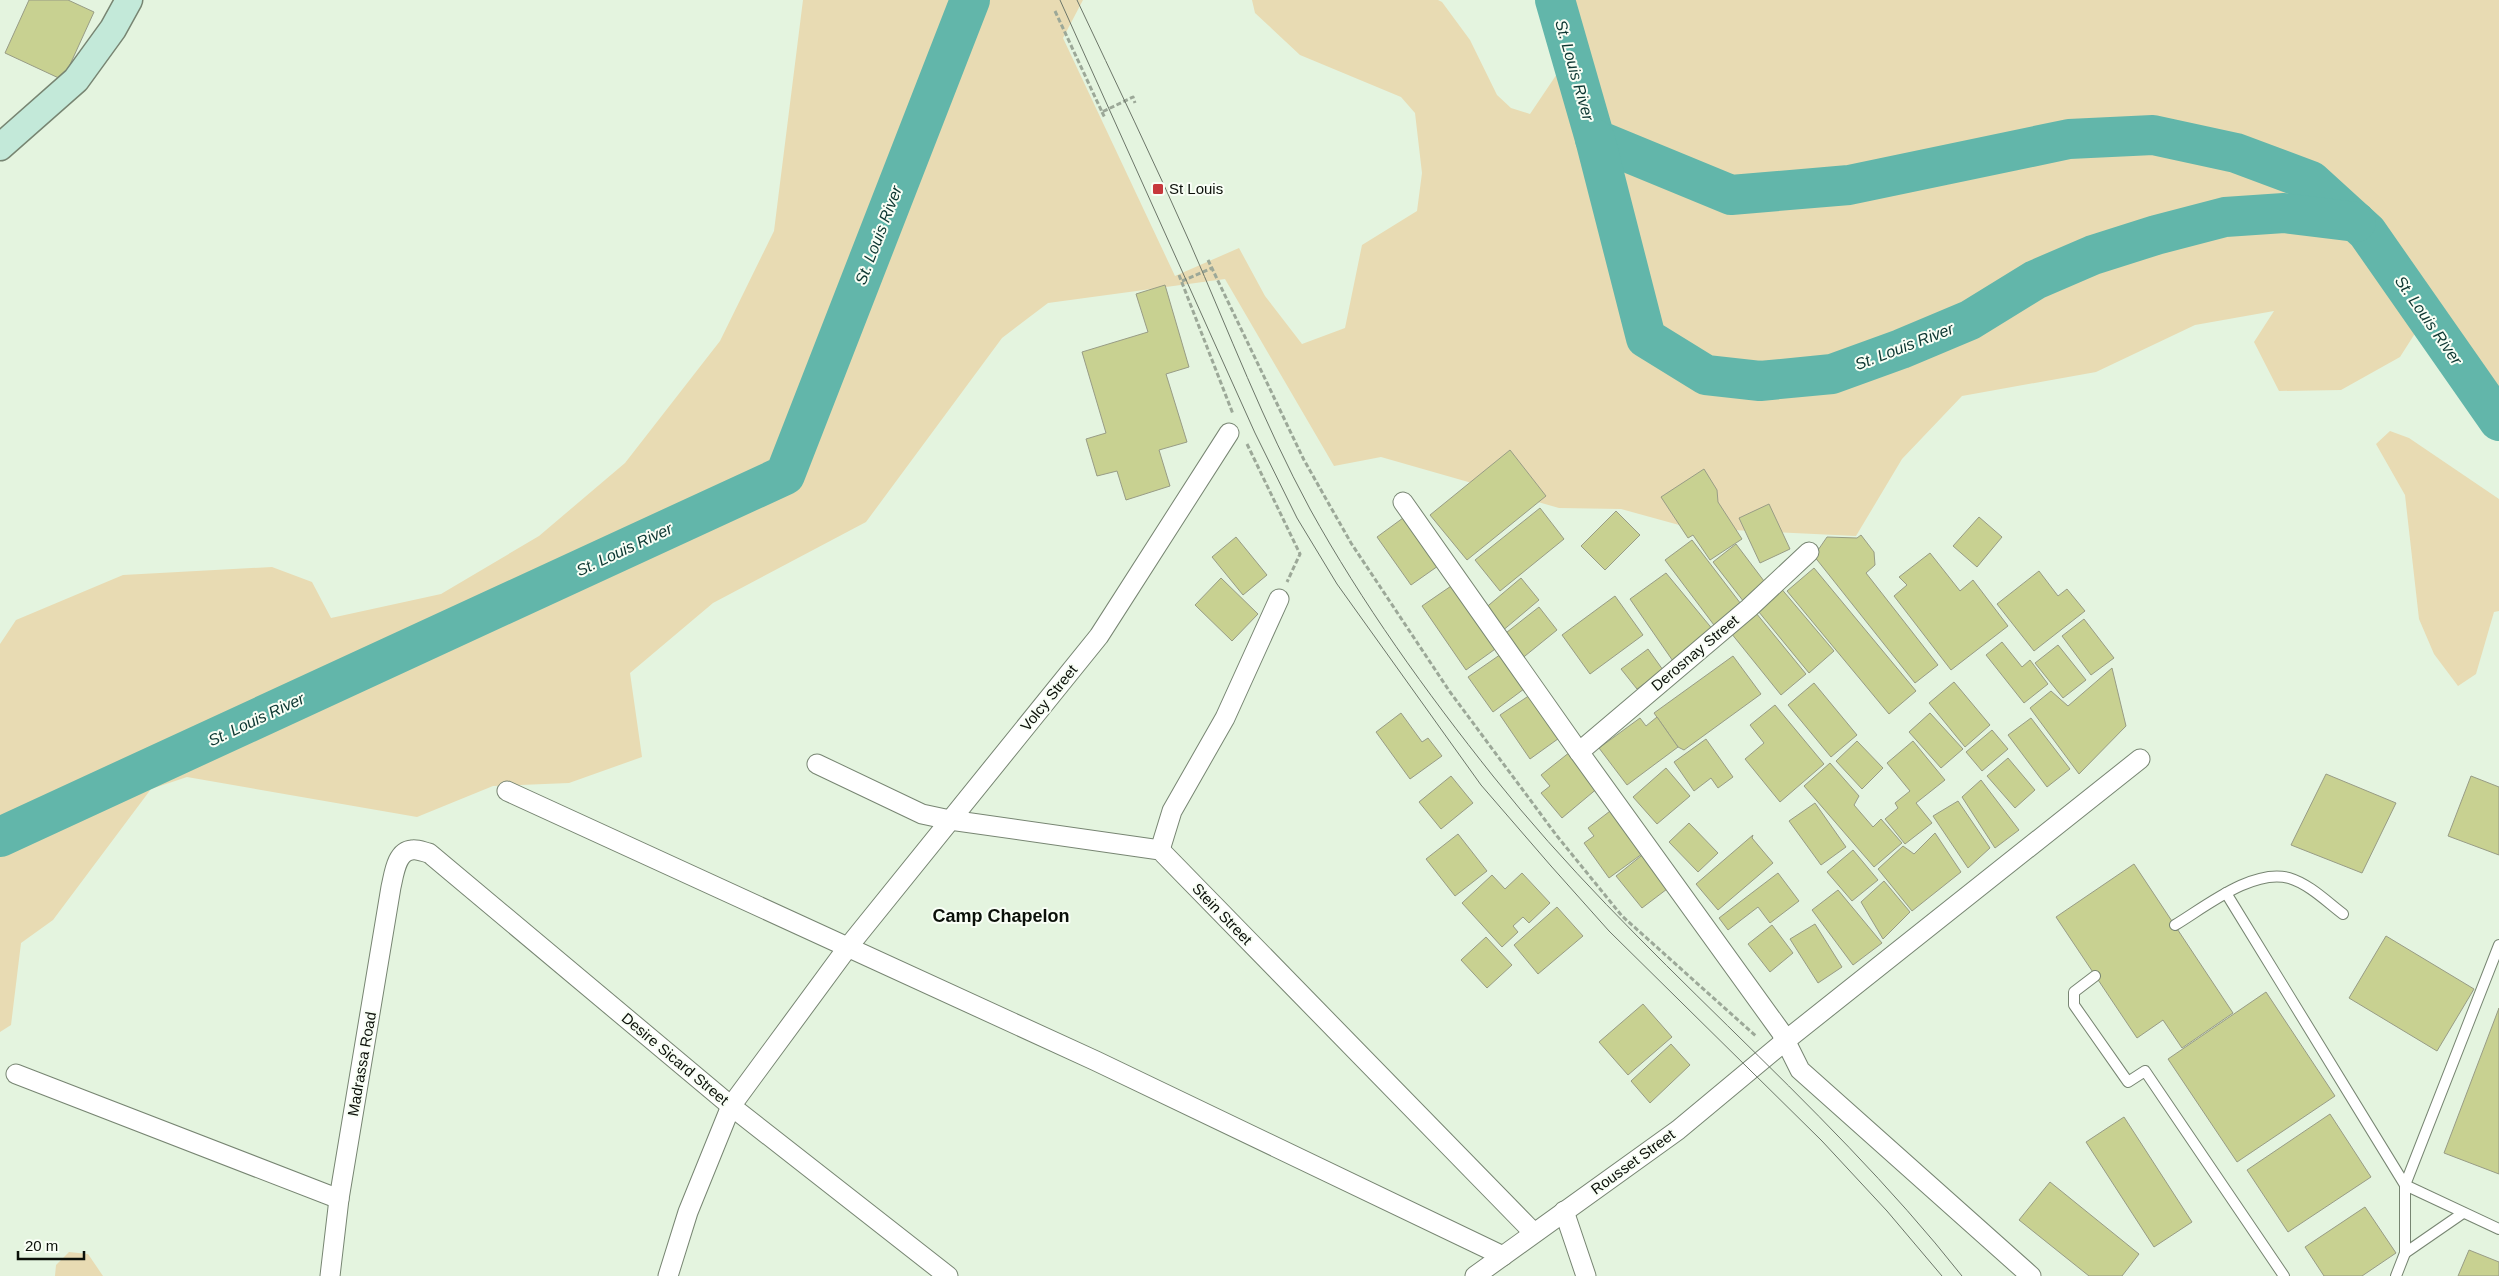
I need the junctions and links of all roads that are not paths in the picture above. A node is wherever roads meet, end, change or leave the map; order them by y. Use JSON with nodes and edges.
{"nodes":[{"id":1,"x":128,"y":0,"type":"edge"},
{"id":2,"x":0,"y":147,"type":"edge"},
{"id":3,"x":1232,"y":427,"type":"road end"},
{"id":4,"x":1404,"y":502,"type":"dead end"},
{"id":5,"x":1809,"y":552,"type":"dead end"},
{"id":6,"x":1279,"y":599,"type":"road end"},
{"id":7,"x":1579,"y":752,"type":"junction"},
{"id":8,"x":2140,"y":758,"type":"dead end"},
{"id":9,"x":817,"y":764,"type":"dead end"},
{"id":10,"x":508,"y":791,"type":"dead end"},
{"id":11,"x":950,"y":820,"type":"junction"},
{"id":12,"x":1160,"y":850,"type":"junction"},
{"id":13,"x":402,"y":854,"type":"joint"},
{"id":14,"x":2226,"y":893,"type":"junction"},
{"id":15,"x":2343,"y":914,"type":"dead end"},
{"id":16,"x":2175,"y":925,"type":"dead end"},
{"id":17,"x":2499,"y":945,"type":"edge"},
{"id":18,"x":848,"y":947,"type":"junction"},
{"id":19,"x":2095,"y":976,"type":"dead end"},
{"id":20,"x":1785,"y":1040,"type":"junction"},
{"id":21,"x":16,"y":1074,"type":"dead end"},
{"id":22,"x":731,"y":1106,"type":"junction"},
{"id":23,"x":2405,"y":1185,"type":"junction"},
{"id":24,"x":339,"y":1199,"type":"junction"},
{"id":25,"x":1564,"y":1211,"type":"junction"},
{"id":26,"x":2463,"y":1213,"type":"junction"},
{"id":27,"x":2499,"y":1229,"type":"edge"},
{"id":28,"x":1534,"y":1233,"type":"junction"},
{"id":29,"x":2406,"y":1253,"type":"junction"},
{"id":30,"x":1503,"y":1256,"type":"junction"},
{"id":31,"x":330,"y":1276,"type":"edge"},
{"id":32,"x":668,"y":1276,"type":"edge"},
{"id":33,"x":948,"y":1276,"type":"edge"},
{"id":34,"x":1475,"y":1276,"type":"edge"},
{"id":35,"x":1586,"y":1276,"type":"edge"},
{"id":36,"x":2031,"y":1276,"type":"edge"},
{"id":37,"x":2284,"y":1276,"type":"edge"},
{"id":38,"x":2396,"y":1276,"type":"edge"}],
"edges":[{"from":1,"to":2,"type":"main road"},
{"from":3,"to":11,"type":"street","name":"Volcy Street"},
{"from":4,"to":7,"type":"street"},
{"from":5,"to":7,"type":"street","name":"Derosnay Street"},
{"from":6,"to":12,"type":"street"},
{"from":7,"to":20,"type":"street"},
{"from":8,"to":20,"type":"street","name":"Rousset Street"},
{"from":9,"to":11,"type":"street"},
{"from":10,"to":18,"type":"street"},
{"from":11,"to":12,"type":"street"},
{"from":11,"to":18,"type":"street","name":"Volcy Street"},
{"from":12,"to":28,"type":"street","name":"Stein Street"},
{"from":13,"to":22,"type":"street","name":"Desire Sicard Street"},
{"from":13,"to":24,"type":"street","name":"Madrassa Road"},
{"from":14,"to":15,"type":"lane"},
{"from":14,"to":16,"type":"lane"},
{"from":14,"to":23,"type":"lane"},
{"from":17,"to":23,"type":"lane"},
{"from":18,"to":22,"type":"street","name":"Volcy Street"},
{"from":18,"to":30,"type":"street"},
{"from":19,"to":37,"type":"lane"},
{"from":20,"to":25,"type":"street","name":"Rousset Street"},
{"from":20,"to":36,"type":"street"},
{"from":21,"to":24,"type":"street"},
{"from":22,"to":32,"type":"street","name":"Volcy Street"},
{"from":22,"to":33,"type":"street","name":"Desire Sicard Street"},
{"from":23,"to":26,"type":"lane"},
{"from":23,"to":29,"type":"lane"},
{"from":24,"to":31,"type":"street","name":"Madrassa Road"},
{"from":25,"to":28,"type":"street","name":"Rousset Street"},
{"from":25,"to":35,"type":"street"},
{"from":26,"to":27,"type":"lane"},
{"from":26,"to":29,"type":"lane"},
{"from":28,"to":30,"type":"street","name":"Rousset Street"},
{"from":29,"to":38,"type":"lane"},
{"from":30,"to":34,"type":"street","name":"Rousset Street"}]}
